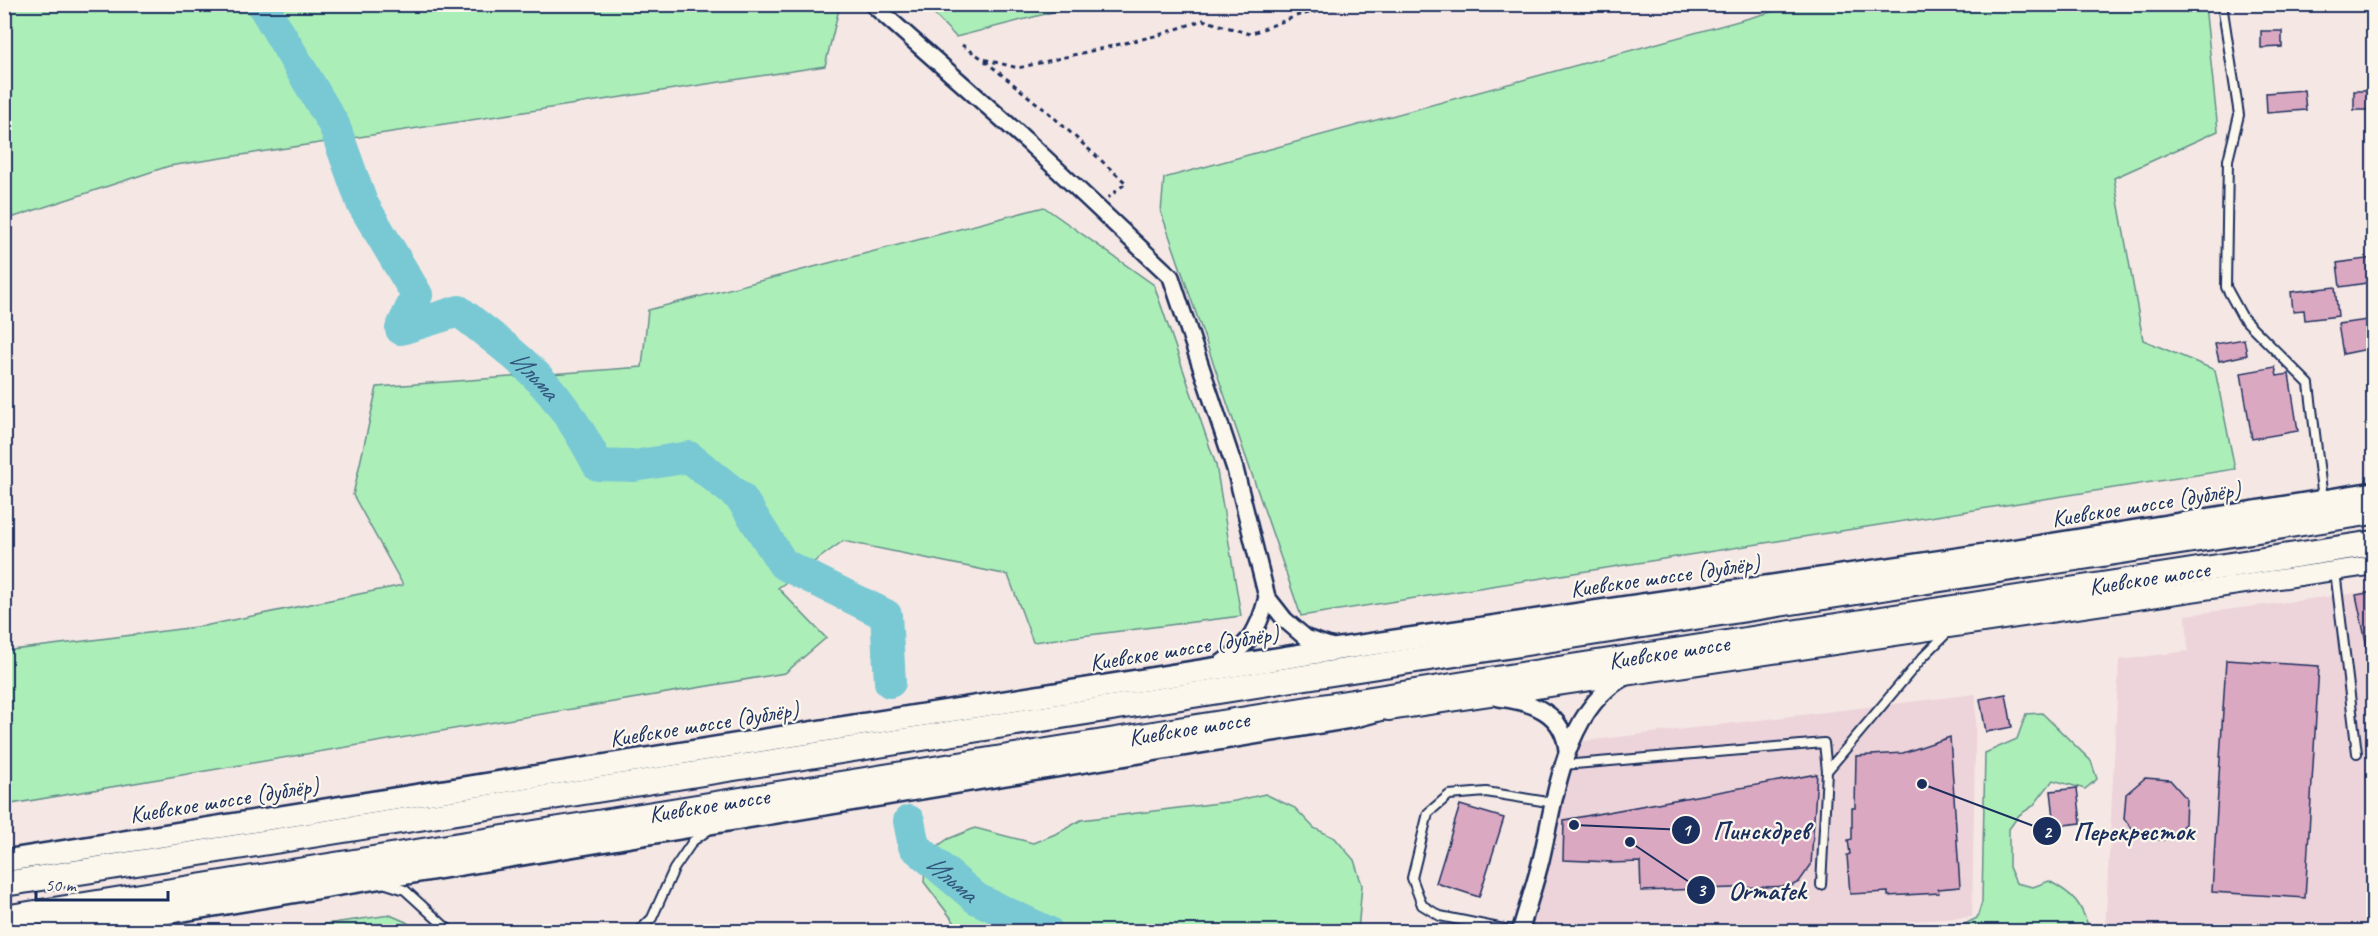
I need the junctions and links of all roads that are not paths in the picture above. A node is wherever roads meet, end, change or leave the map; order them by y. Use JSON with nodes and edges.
{"nodes":[{"id":1,"x":872,"y":4,"type":"edge"},
{"id":2,"x":2222,"y":4,"type":"edge"},
{"id":3,"x":2373,"y":493,"type":"edge"},
{"id":4,"x":2324,"y":501,"type":"junction"},
{"id":5,"x":2373,"y":512,"type":"edge"},
{"id":6,"x":2373,"y":543,"type":"edge"},
{"id":7,"x":2373,"y":565,"type":"edge"},
{"id":8,"x":2335,"y":571,"type":"junction"},
{"id":9,"x":1267,"y":597,"type":"junction"},
{"id":10,"x":1954,"y":627,"type":"junction"},
{"id":11,"x":1339,"y":650,"type":"junction"},
{"id":12,"x":1213,"y":669,"type":"junction"},
{"id":13,"x":1633,"y":673,"type":"junction"},
{"id":14,"x":1486,"y":688,"type":"junction"},
{"id":15,"x":2357,"y":753,"type":"dead end"},
{"id":16,"x":1565,"y":758,"type":"junction"},
{"id":17,"x":1827,"y":771,"type":"junction"},
{"id":18,"x":1554,"y":802,"type":"junction"},
{"id":19,"x":722,"y":820,"type":"junction"},
{"id":20,"x":4,"y":861,"type":"edge"},
{"id":21,"x":370,"y":879,"type":"junction"},
{"id":22,"x":4,"y":884,"type":"edge"},
{"id":23,"x":1821,"y":885,"type":"dead end"},
{"id":24,"x":4,"y":918,"type":"edge"},
{"id":25,"x":652,"y":918,"type":"junction"},
{"id":26,"x":50,"y":932,"type":"edge"},
{"id":27,"x":451,"y":932,"type":"edge"},
{"id":28,"x":639,"y":932,"type":"edge"},
{"id":29,"x":651,"y":932,"type":"edge"},
{"id":30,"x":1520,"y":932,"type":"edge"}],
"edges":[{"from":1,"to":9,"type":"street"},
{"from":2,"to":4,"type":"lane"},
{"from":3,"to":4,"type":"main road","name":"Киевское шоссе (дублёр)"},
{"from":4,"to":11,"type":"main road","name":"Киевское шоссе (дублёр)"},
{"from":5,"to":22,"type":"highway","name":"Киевское шоссе"},
{"from":6,"to":14,"type":"highway","name":"Киевское шоссе"},
{"from":7,"to":8,"type":"street"},
{"from":8,"to":10,"type":"street"},
{"from":8,"to":15,"type":"lane"},
{"from":9,"to":11,"type":"street"},
{"from":9,"to":12,"type":"street"},
{"from":10,"to":13,"type":"street"},
{"from":10,"to":17,"type":"lane"},
{"from":11,"to":12,"type":"main road","name":"Киевское шоссе (дублёр)"},
{"from":12,"to":20,"type":"main road","name":"Киевское шоссе (дублёр)"},
{"from":13,"to":14,"type":"street"},
{"from":13,"to":16,"type":"street"},
{"from":14,"to":16,"type":"street"},
{"from":14,"to":19,"type":"main road"},
{"from":14,"to":24,"type":"highway","name":"Киевское шоссе"},
{"from":16,"to":17,"type":"lane"},
{"from":16,"to":18,"type":"street"},
{"from":17,"to":23,"type":"lane"},
{"from":18,"to":30,"type":"street"},
{"from":18,"to":30,"type":"lane"},
{"from":19,"to":21,"type":"main road"},
{"from":19,"to":25,"type":"lane"},
{"from":21,"to":26,"type":"main road"},
{"from":21,"to":27,"type":"lane"},
{"from":25,"to":28,"type":"lane"},
{"from":25,"to":29,"type":"lane"}]}
